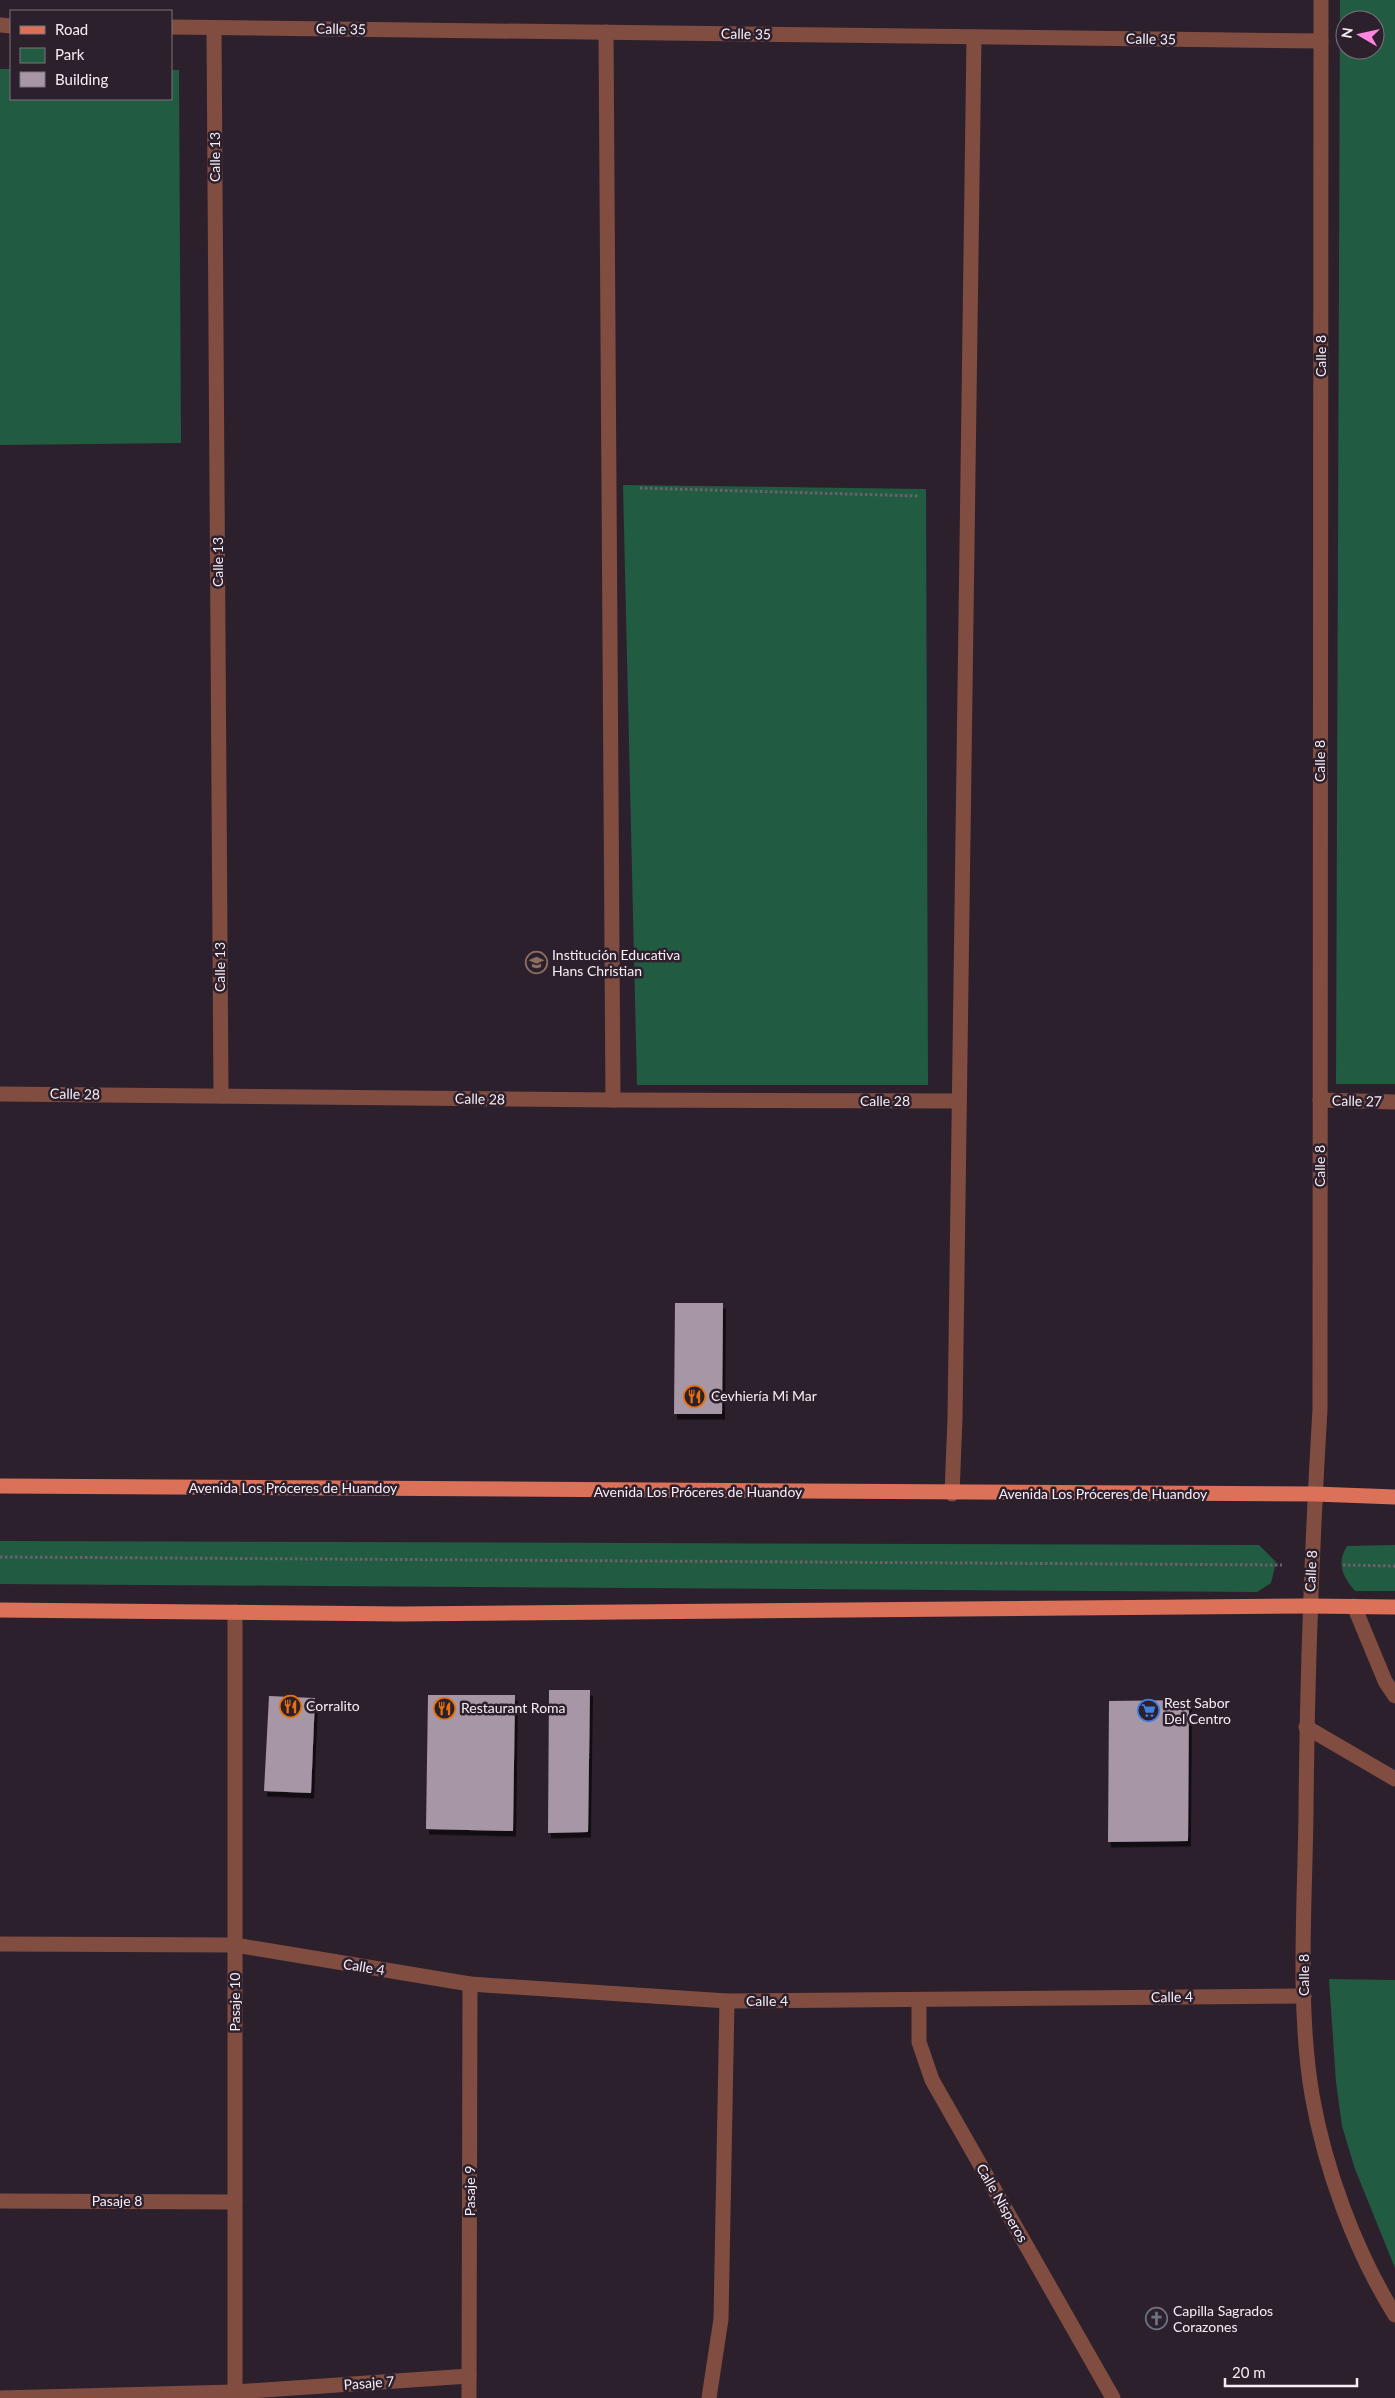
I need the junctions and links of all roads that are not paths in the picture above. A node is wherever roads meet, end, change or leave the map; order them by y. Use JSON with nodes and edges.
{"nodes":[{"id":1,"x":1321,"y":0,"type":"edge"},
{"id":2,"x":172,"y":27,"type":"edge"},
{"id":3,"x":214,"y":28,"type":"junction"},
{"id":4,"x":606,"y":32,"type":"junction"},
{"id":5,"x":974,"y":37,"type":"junction"},
{"id":6,"x":1321,"y":41,"type":"junction"},
{"id":7,"x":0,"y":1094,"type":"edge"},
{"id":8,"x":221,"y":1096,"type":"junction"},
{"id":9,"x":613,"y":1100,"type":"junction"},
{"id":10,"x":1320,"y":1100,"type":"junction"},
{"id":11,"x":960,"y":1101,"type":"junction"},
{"id":12,"x":1395,"y":1102,"type":"edge"},
{"id":13,"x":0,"y":1486,"type":"edge"},
{"id":14,"x":952,"y":1494,"type":"junction"},
{"id":15,"x":1315,"y":1494,"type":"junction"},
{"id":16,"x":1395,"y":1497,"type":"edge"},
{"id":17,"x":1309,"y":1606,"type":"junction"},
{"id":18,"x":1354,"y":1606,"type":"junction"},
{"id":19,"x":1395,"y":1607,"type":"edge"},
{"id":20,"x":0,"y":1610,"type":"edge"},
{"id":21,"x":235,"y":1612,"type":"junction"},
{"id":22,"x":1395,"y":1696,"type":"edge"},
{"id":23,"x":1306,"y":1727,"type":"junction"},
{"id":24,"x":1395,"y":1778,"type":"edge"},
{"id":25,"x":0,"y":1944,"type":"edge"},
{"id":26,"x":235,"y":1945,"type":"junction"},
{"id":27,"x":470,"y":1984,"type":"junction"},
{"id":28,"x":1304,"y":1996,"type":"junction"},
{"id":29,"x":919,"y":2000,"type":"junction"},
{"id":30,"x":727,"y":2001,"type":"junction"},
{"id":31,"x":0,"y":2201,"type":"edge"},
{"id":32,"x":235,"y":2202,"type":"junction"},
{"id":33,"x":1395,"y":2314,"type":"edge"},
{"id":34,"x":469,"y":2376,"type":"junction"},
{"id":35,"x":235,"y":2392,"type":"junction"},
{"id":36,"x":0,"y":2398,"type":"edge"},
{"id":37,"x":469,"y":2398,"type":"edge"},
{"id":38,"x":709,"y":2398,"type":"edge"},
{"id":39,"x":1113,"y":2398,"type":"edge"}],
"edges":[{"from":1,"to":6,"type":"street","name":"Calle 8"},
{"from":2,"to":3,"type":"street","name":"Calle 35"},
{"from":3,"to":4,"type":"street","name":"Calle 35"},
{"from":3,"to":8,"type":"street","name":"Calle 13"},
{"from":4,"to":5,"type":"street","name":"Calle 35"},
{"from":4,"to":9,"type":"street"},
{"from":5,"to":6,"type":"street","name":"Calle 35"},
{"from":5,"to":11,"type":"street"},
{"from":6,"to":10,"type":"street","name":"Calle 8"},
{"from":7,"to":8,"type":"street","name":"Calle 28"},
{"from":8,"to":9,"type":"street","name":"Calle 28"},
{"from":9,"to":11,"type":"street","name":"Calle 28"},
{"from":10,"to":12,"type":"street","name":"Calle 27"},
{"from":10,"to":15,"type":"street","name":"Calle 8"},
{"from":11,"to":14,"type":"street"},
{"from":13,"to":14,"type":"main road","name":"Avenida Los Próceres de Huandoy"},
{"from":14,"to":15,"type":"main road","name":"Avenida Los Próceres de Huandoy"},
{"from":15,"to":16,"type":"main road","name":"Avenida Los Próceres de Huandoy"},
{"from":15,"to":17,"type":"street","name":"Calle 8"},
{"from":17,"to":18,"type":"main road"},
{"from":17,"to":21,"type":"main road"},
{"from":17,"to":23,"type":"street","name":"Calle 8"},
{"from":18,"to":19,"type":"main road"},
{"from":18,"to":22,"type":"street"},
{"from":20,"to":21,"type":"main road"},
{"from":21,"to":26,"type":"street","name":"Pasaje 10"},
{"from":23,"to":24,"type":"street"},
{"from":23,"to":28,"type":"street","name":"Calle 8"},
{"from":25,"to":26,"type":"street","name":"Calle 4"},
{"from":26,"to":27,"type":"street","name":"Calle 4"},
{"from":26,"to":32,"type":"street","name":"Pasaje 10"},
{"from":27,"to":30,"type":"street","name":"Calle 4"},
{"from":27,"to":34,"type":"street","name":"Pasaje 9"},
{"from":28,"to":29,"type":"street","name":"Calle 4"},
{"from":28,"to":33,"type":"street","name":"Calle 8"},
{"from":29,"to":30,"type":"street","name":"Calle 4"},
{"from":29,"to":39,"type":"street","name":"Calle Nísperos"},
{"from":30,"to":38,"type":"street"},
{"from":31,"to":32,"type":"street","name":"Pasaje 8"},
{"from":32,"to":35,"type":"street","name":"Pasaje 10"},
{"from":34,"to":35,"type":"street","name":"Pasaje 7"},
{"from":34,"to":37,"type":"street","name":"Pasaje 9"},
{"from":35,"to":36,"type":"street","name":"Pasaje 7"}]}
